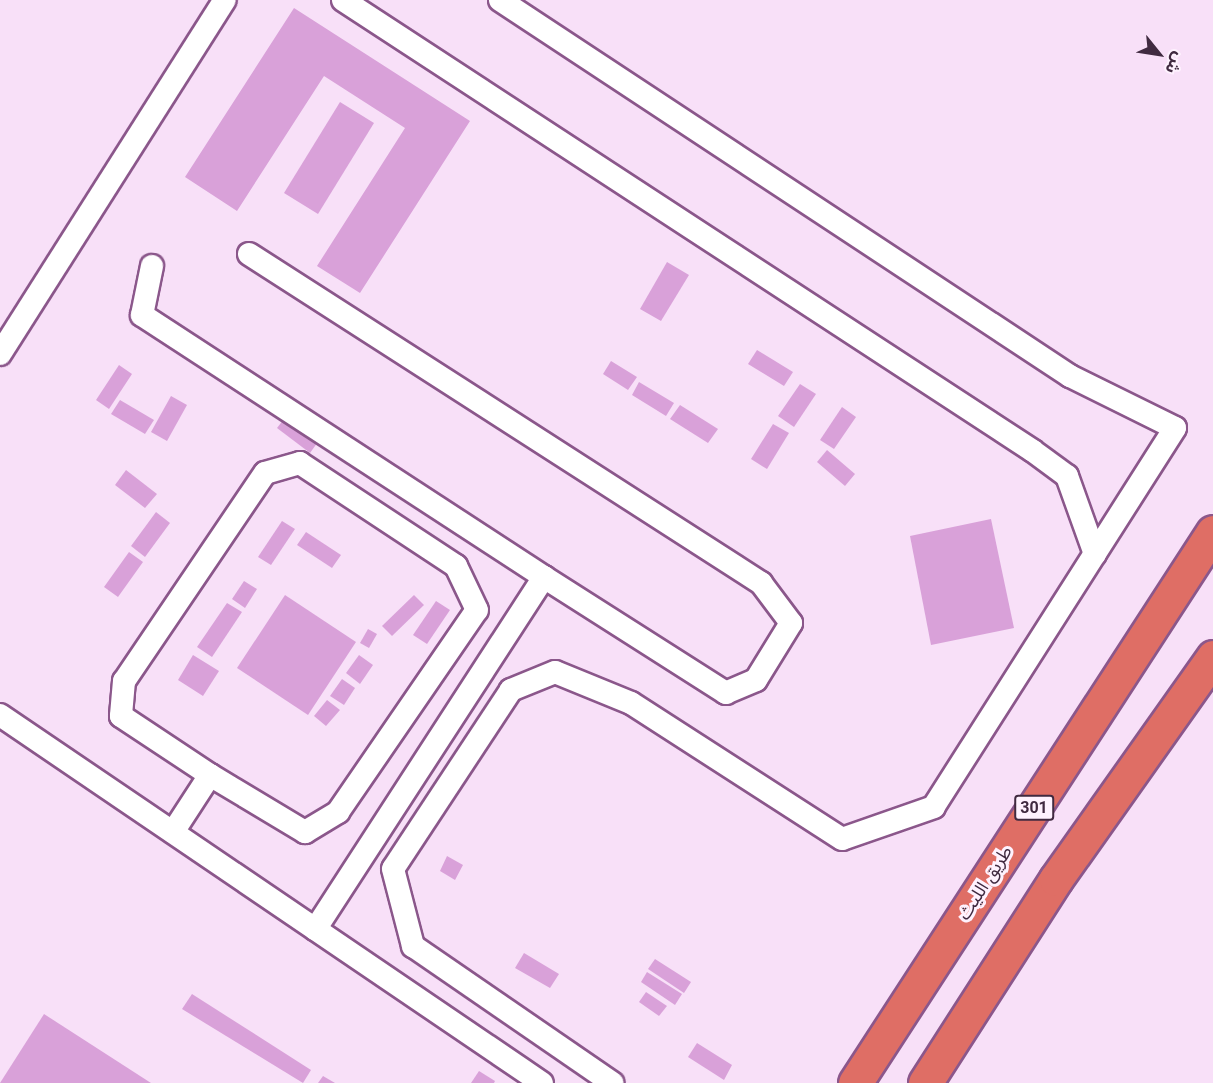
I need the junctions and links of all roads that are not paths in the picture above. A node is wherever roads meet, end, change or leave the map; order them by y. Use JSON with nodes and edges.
{"nodes":[{"id":1,"x":225,"y":0,"type":"edge"},
{"id":2,"x":343,"y":0,"type":"edge"},
{"id":3,"x":500,"y":0,"type":"edge"},
{"id":4,"x":249,"y":254,"type":"dead end"},
{"id":5,"x":152,"y":266,"type":"dead end"},
{"id":6,"x":0,"y":354,"type":"edge"},
{"id":7,"x":1213,"y":534,"type":"edge"},
{"id":8,"x":1095,"y":554,"type":"junction"},
{"id":9,"x":544,"y":576,"type":"junction"},
{"id":10,"x":1213,"y":657,"type":"edge"},
{"id":11,"x":0,"y":715,"type":"edge"},
{"id":12,"x":210,"y":775,"type":"junction"},
{"id":13,"x":173,"y":832,"type":"junction"},
{"id":14,"x":315,"y":929,"type":"junction"},
{"id":15,"x":542,"y":1083,"type":"edge"},
{"id":16,"x":612,"y":1083,"type":"edge"},
{"id":17,"x":855,"y":1083,"type":"edge"},
{"id":18,"x":925,"y":1083,"type":"edge"}],
"edges":[{"from":1,"to":6,"type":"street"},
{"from":2,"to":8,"type":"street"},
{"from":3,"to":8,"type":"street"},
{"from":4,"to":9,"type":"street"},
{"from":5,"to":9,"type":"street"},
{"from":7,"to":17,"type":"highway","name":"طريق الليث","number":"301"},
{"from":8,"to":16,"type":"street"},
{"from":9,"to":14,"type":"street"},
{"from":10,"to":18,"type":"highway"},
{"from":11,"to":13,"type":"street"},
{"from":12,"to":12,"type":"street"},
{"from":12,"to":13,"type":"street"},
{"from":13,"to":14,"type":"street"},
{"from":14,"to":15,"type":"street"}]}
